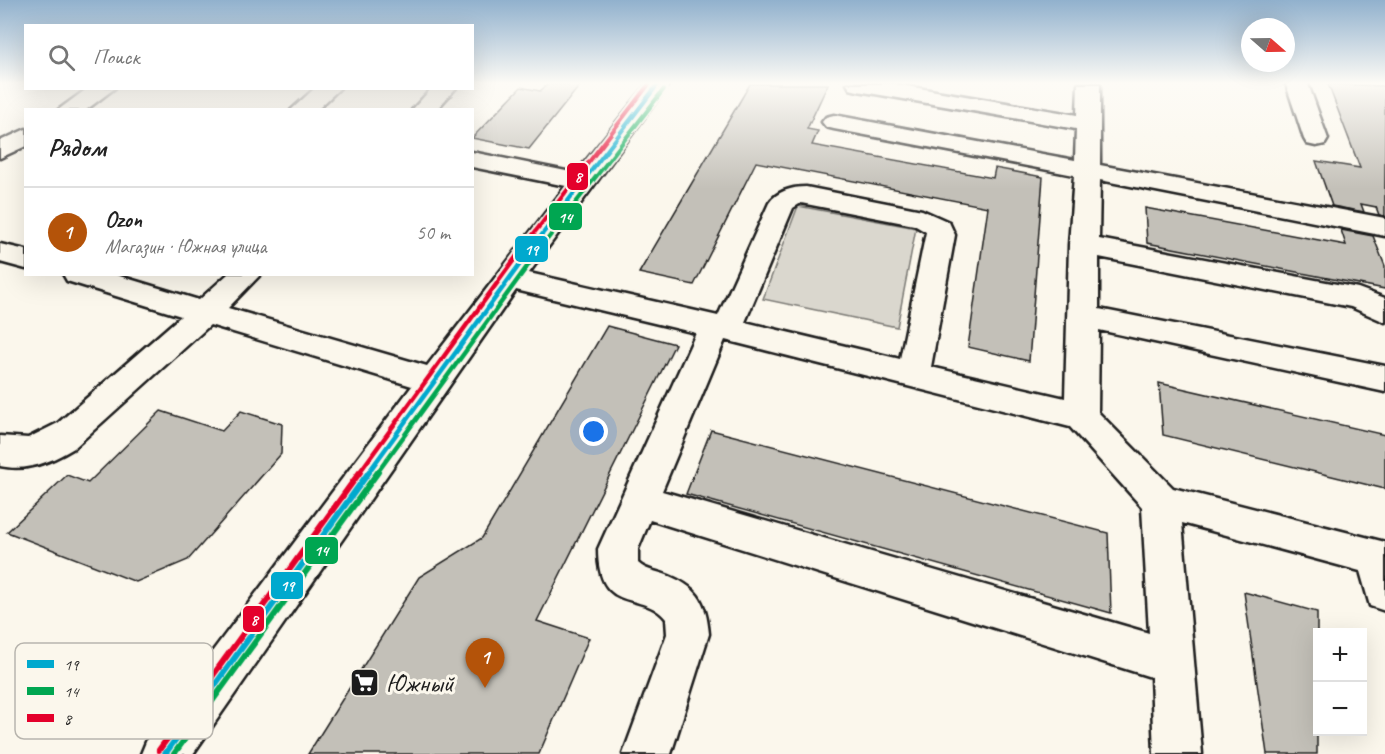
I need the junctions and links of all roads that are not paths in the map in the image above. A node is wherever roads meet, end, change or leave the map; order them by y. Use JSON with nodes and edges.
{"nodes":[{"id":1,"x":631,"y":119,"type":"edge"},
{"id":2,"x":1059,"y":119,"type":"edge"},
{"id":3,"x":1087,"y":119,"type":"edge"},
{"id":4,"x":1309,"y":119,"type":"edge"},
{"id":5,"x":834,"y":122,"type":"dead end"},
{"id":6,"x":1087,"y":124,"type":"junction"},
{"id":7,"x":24,"y":137,"type":"edge"},
{"id":8,"x":1316,"y":139,"type":"dead end"},
{"id":9,"x":0,"y":151,"type":"edge"},
{"id":10,"x":474,"y":159,"type":"edge"},
{"id":11,"x":1085,"y":170,"type":"junction"},
{"id":12,"x":583,"y":182,"type":"junction"},
{"id":13,"x":1385,"y":227,"type":"edge"},
{"id":14,"x":1083,"y":245,"type":"junction"},
{"id":15,"x":0,"y":253,"type":"edge"},
{"id":16,"x":24,"y":259,"type":"edge"},
{"id":17,"x":83,"y":276,"type":"edge"},
{"id":18,"x":245,"y":276,"type":"edge"},
{"id":19,"x":509,"y":278,"type":"junction"},
{"id":20,"x":1385,"y":311,"type":"edge"},
{"id":21,"x":207,"y":312,"type":"junction"},
{"id":22,"x":1082,"y":316,"type":"junction"},
{"id":23,"x":721,"y":327,"type":"junction"},
{"id":24,"x":913,"y":375,"type":"junction"},
{"id":25,"x":1385,"y":379,"type":"edge"},
{"id":26,"x":436,"y":381,"type":"junction"},
{"id":27,"x":1081,"y":416,"type":"junction"},
{"id":28,"x":0,"y":451,"type":"edge"},
{"id":29,"x":639,"y":500,"type":"junction"},
{"id":30,"x":1161,"y":501,"type":"junction"},
{"id":31,"x":1382,"y":570,"type":"edge"},
{"id":32,"x":1172,"y":662,"type":"junction"},
{"id":33,"x":213,"y":688,"type":"edge"},
{"id":34,"x":176,"y":739,"type":"edge"},
{"id":35,"x":165,"y":754,"type":"edge"},
{"id":36,"x":647,"y":754,"type":"edge"},
{"id":37,"x":1178,"y":754,"type":"edge"}],
"edges":[{"from":1,"to":12,"type":"street"},
{"from":2,"to":6,"type":"street"},
{"from":3,"to":6,"type":"street"},
{"from":4,"to":8,"type":"street"},
{"from":5,"to":11,"type":"street"},
{"from":6,"to":11,"type":"street"},
{"from":7,"to":9,"type":"street"},
{"from":10,"to":12,"type":"street"},
{"from":11,"to":13,"type":"street"},
{"from":11,"to":14,"type":"street"},
{"from":12,"to":19,"type":"street"},
{"from":14,"to":20,"type":"street"},
{"from":14,"to":22,"type":"street"},
{"from":15,"to":16,"type":"street"},
{"from":17,"to":21,"type":"street"},
{"from":18,"to":21,"type":"street"},
{"from":19,"to":23,"type":"street"},
{"from":19,"to":26,"type":"street"},
{"from":21,"to":26,"type":"street"},
{"from":21,"to":28,"type":"street"},
{"from":22,"to":25,"type":"street"},
{"from":22,"to":27,"type":"street"},
{"from":23,"to":24,"type":"street"},
{"from":23,"to":24,"type":"street"},
{"from":23,"to":29,"type":"street"},
{"from":24,"to":27,"type":"street"},
{"from":26,"to":33,"type":"street"},
{"from":27,"to":30,"type":"street"},
{"from":29,"to":32,"type":"street"},
{"from":29,"to":36,"type":"street"},
{"from":30,"to":31,"type":"street"},
{"from":30,"to":32,"type":"street"},
{"from":32,"to":37,"type":"street"},
{"from":34,"to":35,"type":"street"}]}
